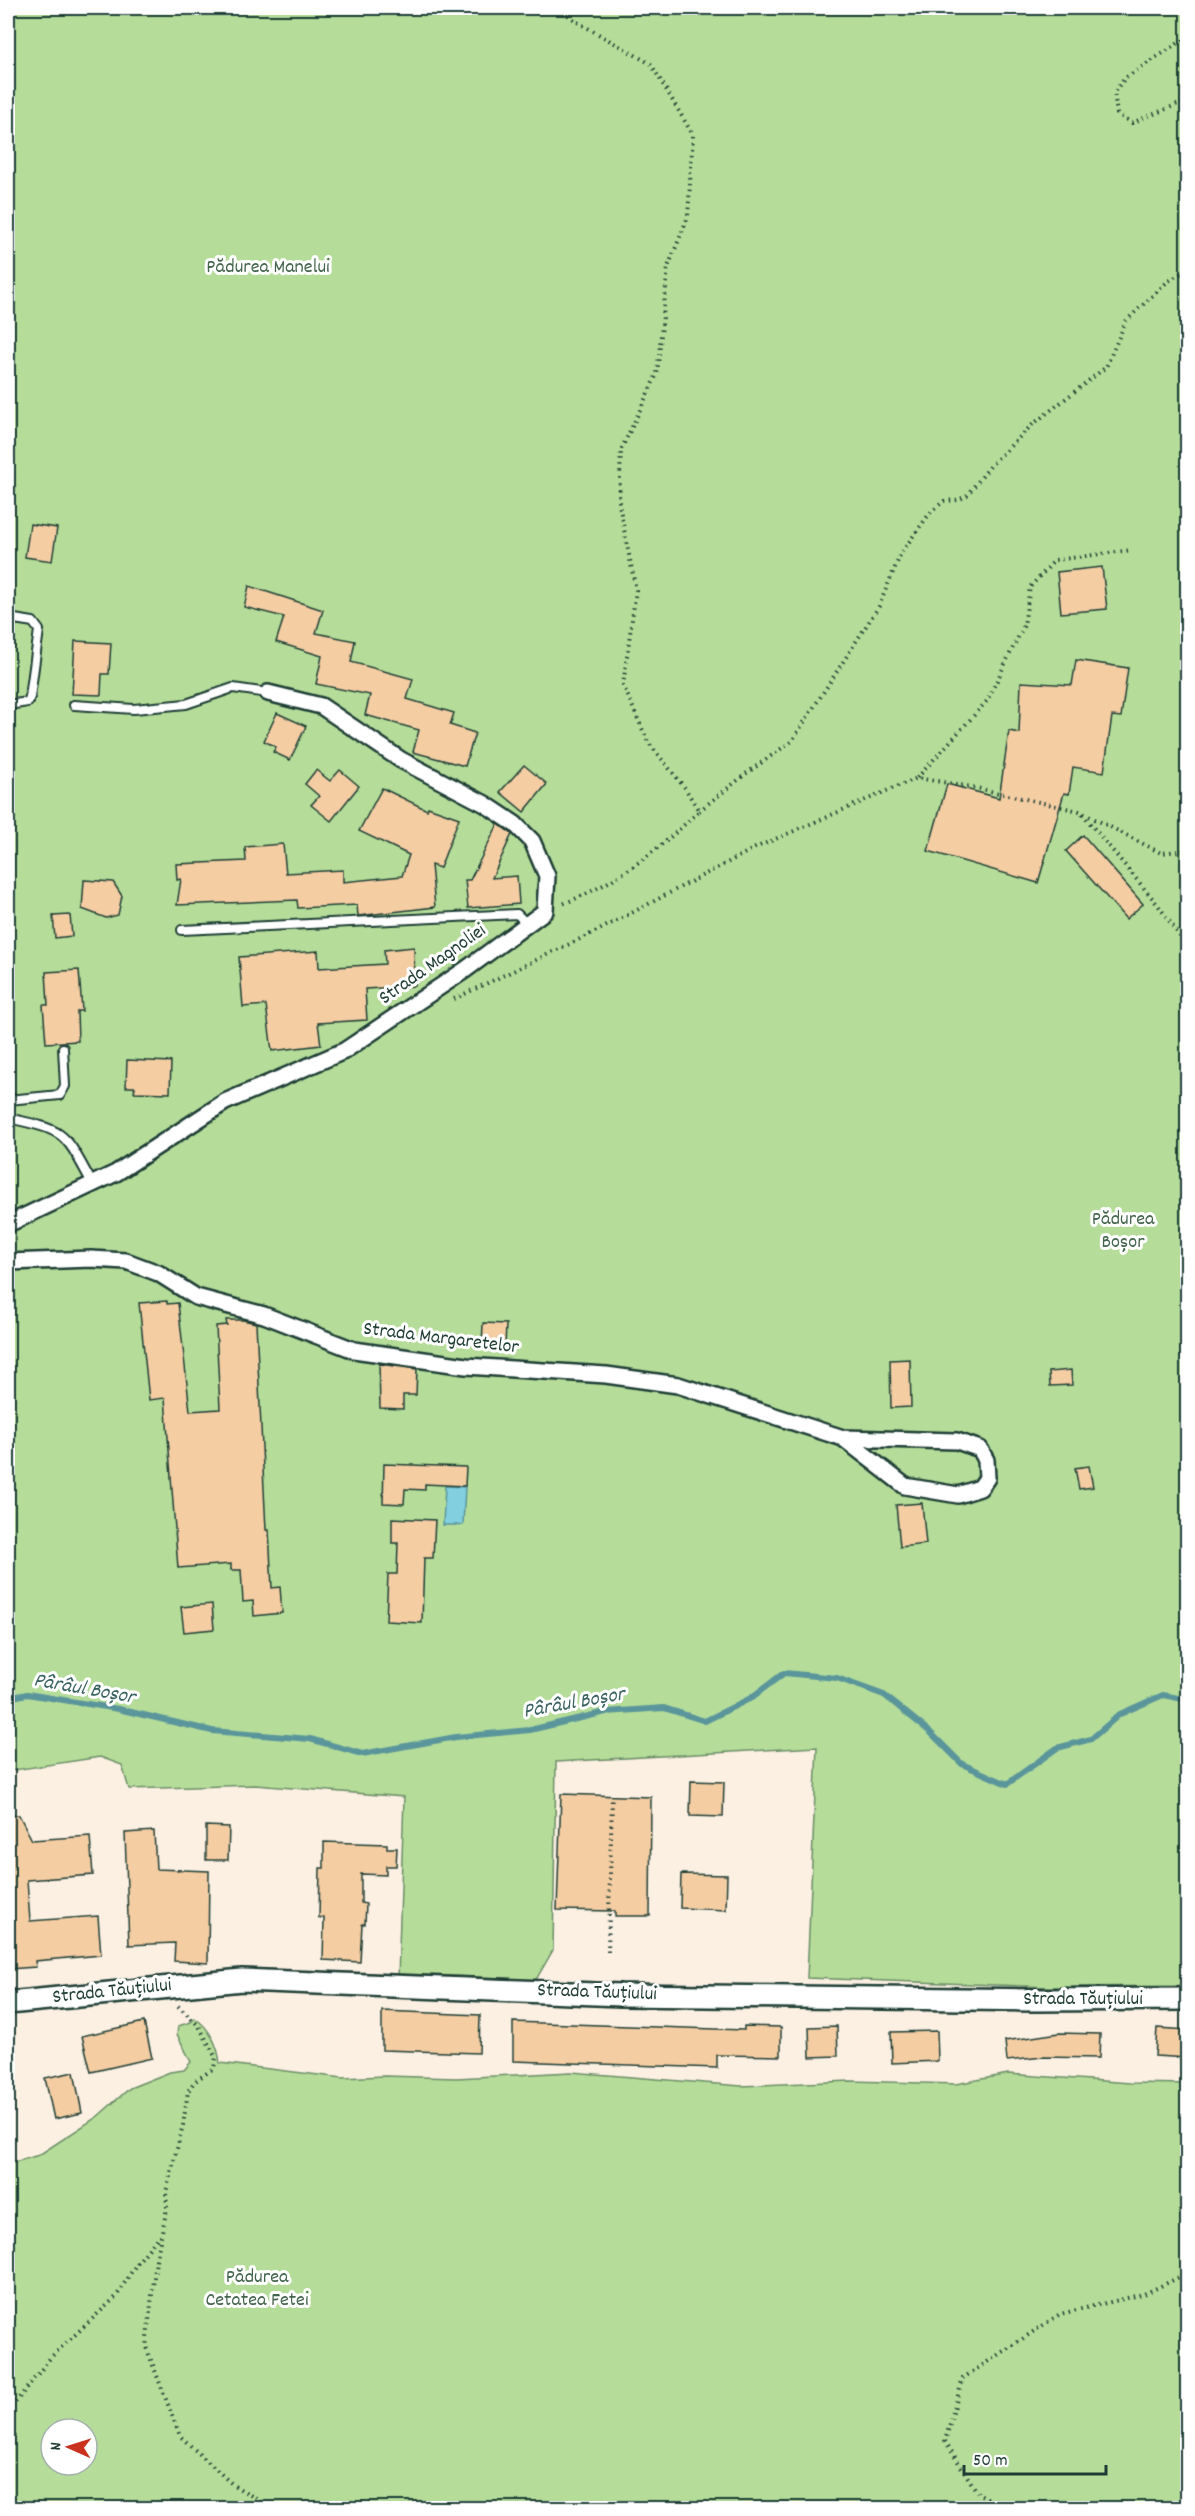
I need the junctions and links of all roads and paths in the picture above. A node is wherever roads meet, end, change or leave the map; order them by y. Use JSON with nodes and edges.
{"nodes":[{"id":1,"x":558,"y":8,"type":"edge"},
{"id":2,"x":1188,"y":37,"type":"edge"},
{"id":3,"x":1188,"y":100,"type":"edge"},
{"id":4,"x":1188,"y":270,"type":"edge"},
{"id":5,"x":1132,"y":550,"type":"dead end"},
{"id":6,"x":8,"y":618,"type":"edge"},
{"id":7,"x":268,"y":693,"type":"joint"},
{"id":8,"x":8,"y":705,"type":"edge"},
{"id":9,"x":74,"y":705,"type":"dead end"},
{"id":10,"x":917,"y":778,"type":"junction"},
{"id":11,"x":699,"y":811,"type":"junction"},
{"id":12,"x":1079,"y":811,"type":"junction"},
{"id":13,"x":1188,"y":850,"type":"edge"},
{"id":14,"x":545,"y":910,"type":"junction"},
{"id":15,"x":527,"y":924,"type":"junction"},
{"id":16,"x":182,"y":930,"type":"dead end"},
{"id":17,"x":1188,"y":948,"type":"edge"},
{"id":18,"x":447,"y":1002,"type":"dead end"},
{"id":19,"x":63,"y":1048,"type":"dead end"},
{"id":20,"x":8,"y":1100,"type":"edge"},
{"id":21,"x":8,"y":1118,"type":"edge"},
{"id":22,"x":93,"y":1185,"type":"junction"},
{"id":23,"x":8,"y":1224,"type":"edge"},
{"id":24,"x":8,"y":1262,"type":"edge"},
{"id":25,"x":843,"y":1438,"type":"junction"},
{"id":26,"x":612,"y":1799,"type":"dead end"},
{"id":27,"x":608,"y":1952,"type":"dead end"},
{"id":28,"x":154,"y":1987,"type":"junction"},
{"id":29,"x":1188,"y":1999,"type":"edge"},
{"id":30,"x":8,"y":2003,"type":"edge"},
{"id":31,"x":160,"y":2235,"type":"junction"},
{"id":32,"x":1188,"y":2273,"type":"edge"},
{"id":33,"x":8,"y":2412,"type":"edge"},
{"id":34,"x":271,"y":2508,"type":"edge"},
{"id":35,"x":1010,"y":2508,"type":"edge"}],
"edges":[{"from":1,"to":11,"type":"path"},
{"from":2,"to":3,"type":"path"},
{"from":4,"to":11,"type":"path"},
{"from":5,"to":10,"type":"path"},
{"from":6,"to":8,"type":"lane"},
{"from":7,"to":9,"type":"lane"},
{"from":7,"to":14,"type":"street"},
{"from":10,"to":12,"type":"path"},
{"from":10,"to":18,"type":"path"},
{"from":11,"to":14,"type":"path"},
{"from":12,"to":13,"type":"path"},
{"from":12,"to":17,"type":"path"},
{"from":14,"to":15,"type":"street","name":"Strada Magnoliei"},
{"from":15,"to":16,"type":"lane"},
{"from":15,"to":22,"type":"street","name":"Strada Magnoliei"},
{"from":19,"to":20,"type":"lane"},
{"from":21,"to":22,"type":"lane"},
{"from":22,"to":23,"type":"street","name":"Strada Magnoliei"},
{"from":24,"to":25,"type":"street","name":"Strada Margaretelor"},
{"from":25,"to":25,"type":"street","name":"Strada Margaretelor"},
{"from":26,"to":27,"type":"path"},
{"from":28,"to":29,"type":"main road","name":"Strada Tăuțiului"},
{"from":28,"to":30,"type":"main road","name":"Strada Tăuțiului"},
{"from":28,"to":31,"type":"path"},
{"from":31,"to":33,"type":"path"},
{"from":31,"to":34,"type":"path"},
{"from":32,"to":35,"type":"path"}]}
